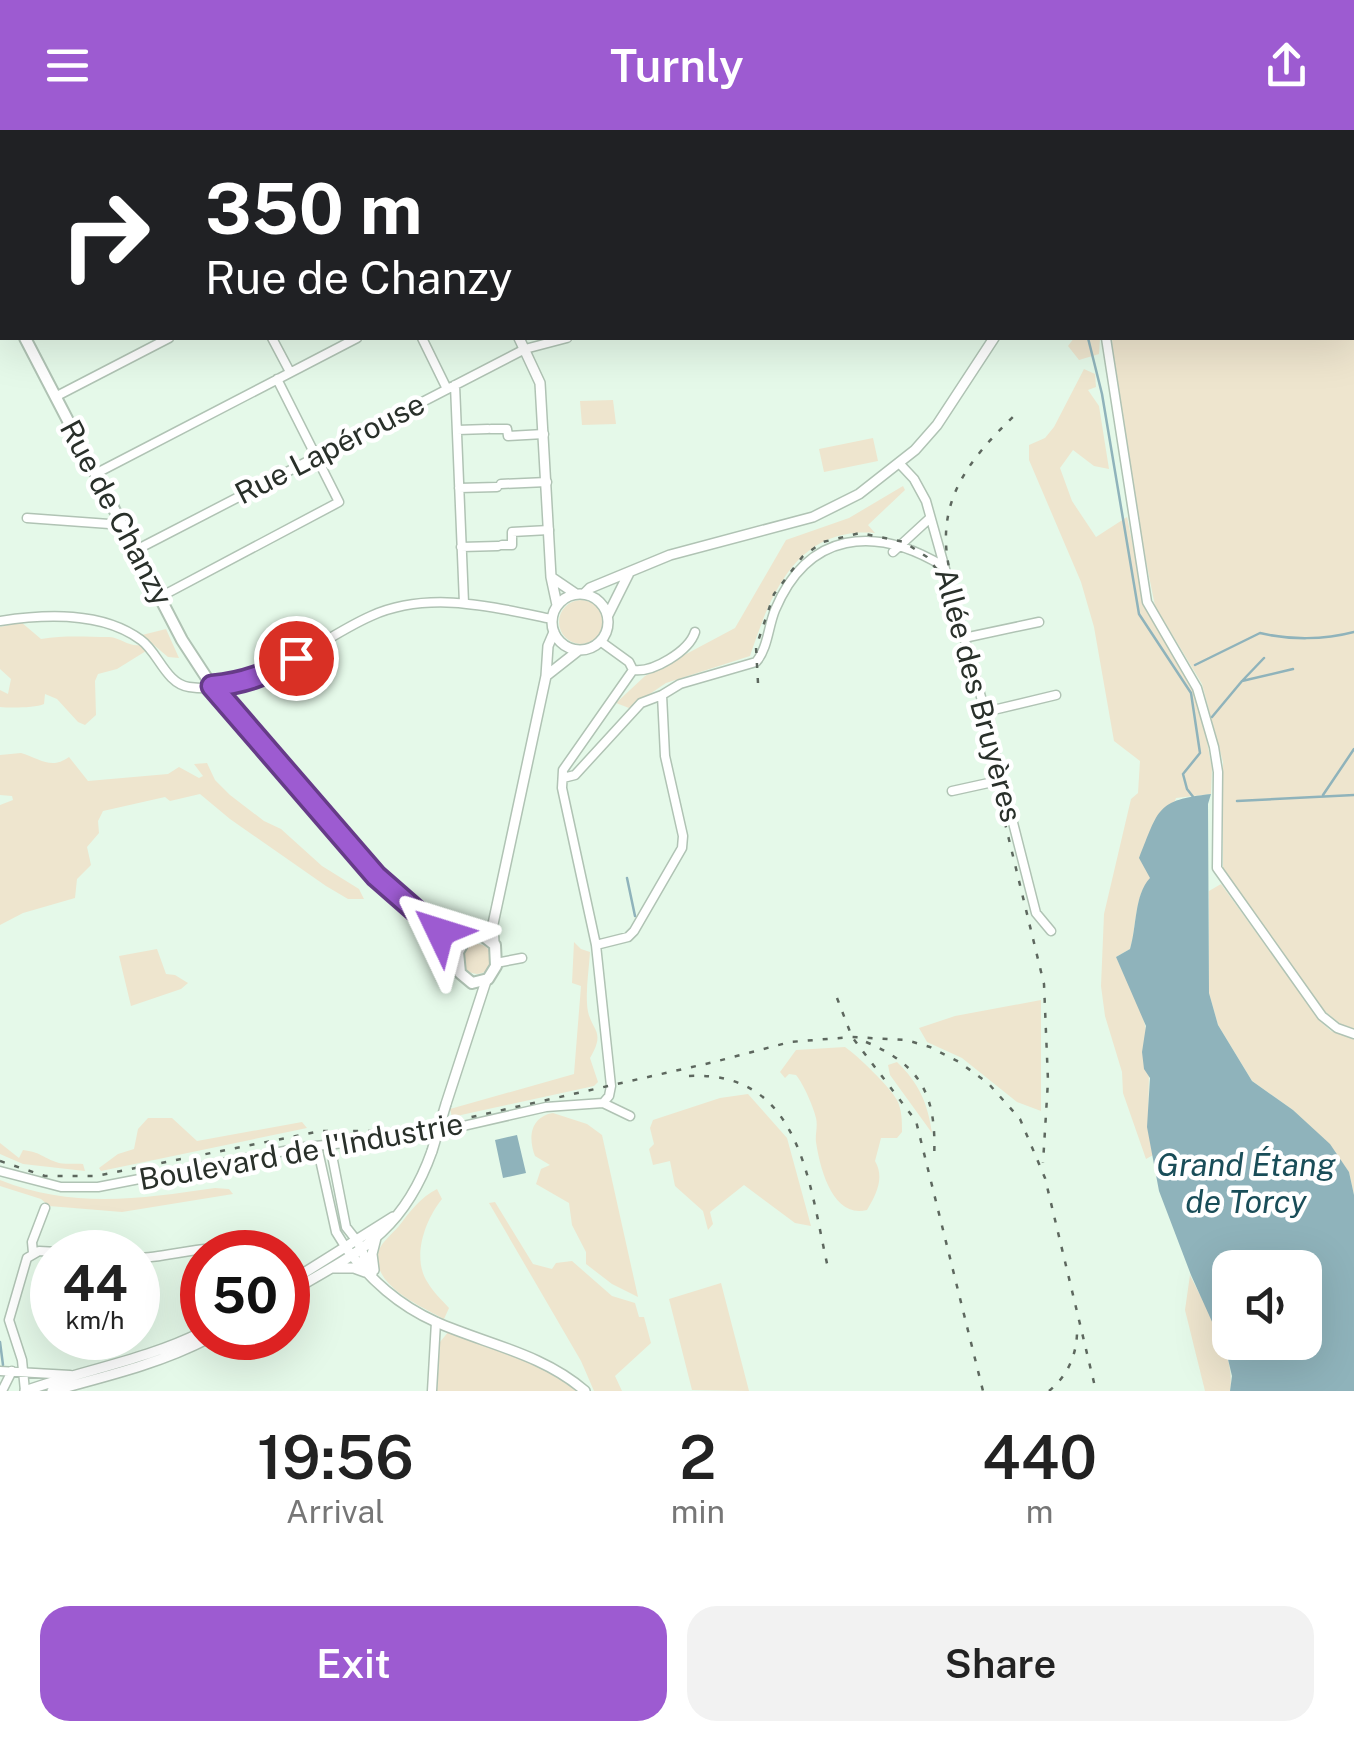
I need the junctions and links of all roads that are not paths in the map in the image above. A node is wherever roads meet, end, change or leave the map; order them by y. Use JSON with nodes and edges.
{"nodes":[{"id":1,"x":26,"y":340,"type":"edge"},
{"id":2,"x":165,"y":340,"type":"edge"},
{"id":3,"x":273,"y":340,"type":"edge"},
{"id":4,"x":353,"y":340,"type":"edge"},
{"id":5,"x":423,"y":340,"type":"edge"},
{"id":6,"x":520,"y":340,"type":"edge"},
{"id":7,"x":559,"y":340,"type":"edge"},
{"id":8,"x":993,"y":340,"type":"edge"},
{"id":9,"x":1106,"y":340,"type":"edge"},
{"id":10,"x":525,"y":349,"type":"junction"},
{"id":11,"x":290,"y":372,"type":"junction"},
{"id":12,"x":278,"y":379,"type":"junction"},
{"id":13,"x":451,"y":387,"type":"junction"},
{"id":14,"x":55,"y":396,"type":"junction"},
{"id":15,"x":457,"y":430,"type":"junction"},
{"id":16,"x":544,"y":434,"type":"junction"},
{"id":17,"x":316,"y":456,"type":"junction"},
{"id":18,"x":898,"y":463,"type":"junction"},
{"id":19,"x":96,"y":474,"type":"junction"},
{"id":20,"x":547,"y":482,"type":"junction"},
{"id":21,"x":459,"y":488,"type":"junction"},
{"id":22,"x":27,"y":518,"type":"dead end"},
{"id":23,"x":930,"y":518,"type":"junction"},
{"id":24,"x":123,"y":525,"type":"junction"},
{"id":25,"x":549,"y":530,"type":"junction"},
{"id":26,"x":901,"y":544,"type":"junction"},
{"id":27,"x":462,"y":548,"type":"junction"},
{"id":28,"x":136,"y":550,"type":"junction"},
{"id":29,"x":893,"y":552,"type":"dead end"},
{"id":30,"x":942,"y":566,"type":"junction"},
{"id":31,"x":630,"y":573,"type":"junction"},
{"id":32,"x":551,"y":577,"type":"junction"},
{"id":33,"x":580,"y":594,"type":"junction"},
{"id":34,"x":160,"y":597,"type":"junction"},
{"id":35,"x":464,"y":603,"type":"junction"},
{"id":36,"x":557,"y":606,"type":"junction"},
{"id":37,"x":608,"y":616,"type":"junction"},
{"id":38,"x":552,"y":619,"type":"junction"},
{"id":39,"x":0,"y":621,"type":"edge"},
{"id":40,"x":1039,"y":622,"type":"dead end"},
{"id":41,"x":554,"y":632,"type":"junction"},
{"id":42,"x":695,"y":632,"type":"dead end"},
{"id":43,"x":964,"y":638,"type":"junction"},
{"id":44,"x":600,"y":641,"type":"junction"},
{"id":45,"x":580,"y":650,"type":"junction"},
{"id":46,"x":632,"y":670,"type":"junction"},
{"id":47,"x":546,"y":676,"type":"junction"},
{"id":48,"x":212,"y":686,"type":"junction"},
{"id":49,"x":1056,"y":694,"type":"dead end"},
{"id":50,"x":662,"y":695,"type":"junction"},
{"id":51,"x":985,"y":712,"type":"junction"},
{"id":52,"x":563,"y":778,"type":"junction"},
{"id":53,"x":1002,"y":780,"type":"junction"},
{"id":54,"x":952,"y":790,"type":"dead end"},
{"id":55,"x":493,"y":924,"type":"junction"},
{"id":56,"x":1051,"y":930,"type":"dead end"},
{"id":57,"x":440,"y":932,"type":"junction"},
{"id":58,"x":482,"y":935,"type":"junction"},
{"id":59,"x":464,"y":940,"type":"junction"},
{"id":60,"x":596,"y":946,"type":"junction"},
{"id":61,"x":458,"y":952,"type":"junction"},
{"id":62,"x":496,"y":952,"type":"junction"},
{"id":63,"x":486,"y":980,"type":"junction"},
{"id":64,"x":470,"y":982,"type":"junction"},
{"id":65,"x":478,"y":1002,"type":"junction"},
{"id":66,"x":1354,"y":1034,"type":"edge"},
{"id":67,"x":603,"y":1103,"type":"junction"},
{"id":68,"x":630,"y":1116,"type":"dead end"},
{"id":69,"x":330,"y":1145,"type":"junction"},
{"id":70,"x":317,"y":1146,"type":"junction"},
{"id":71,"x":0,"y":1171,"type":"edge"},
{"id":72,"x":45,"y":1208,"type":"dead end"},
{"id":73,"x":400,"y":1213,"type":"junction"},
{"id":74,"x":37,"y":1230,"type":"edge"},
{"id":75,"x":376,"y":1238,"type":"junction"},
{"id":76,"x":359,"y":1244,"type":"junction"},
{"id":77,"x":349,"y":1251,"type":"junction"},
{"id":78,"x":30,"y":1257,"type":"edge"},
{"id":79,"x":329,"y":1268,"type":"junction"},
{"id":80,"x":310,"y":1271,"type":"edge"},
{"id":81,"x":365,"y":1272,"type":"junction"},
{"id":82,"x":310,"y":1280,"type":"edge"},
{"id":83,"x":379,"y":1282,"type":"junction"},
{"id":84,"x":387,"y":1291,"type":"junction"},
{"id":85,"x":436,"y":1322,"type":"junction"},
{"id":86,"x":180,"y":1342,"type":"edge"},
{"id":87,"x":180,"y":1353,"type":"edge"},
{"id":88,"x":0,"y":1371,"type":"edge"},
{"id":89,"x":12,"y":1371,"type":"junction"},
{"id":90,"x":23,"y":1372,"type":"junction"},
{"id":91,"x":70,"y":1375,"type":"junction"},
{"id":92,"x":2,"y":1391,"type":"edge"},
{"id":93,"x":25,"y":1391,"type":"edge"},
{"id":94,"x":52,"y":1391,"type":"edge"},
{"id":95,"x":432,"y":1391,"type":"edge"},
{"id":96,"x":585,"y":1391,"type":"edge"}],
"edges":[{"from":1,"to":14,"type":"main road","name":"Rue de Chanzy"},
{"from":2,"to":14,"type":"street"},
{"from":3,"to":11,"type":"street"},
{"from":4,"to":11,"type":"street"},
{"from":5,"to":13,"type":"street"},
{"from":6,"to":10,"type":"street"},
{"from":7,"to":10,"type":"street","name":"Rue Lapérouse"},
{"from":8,"to":18,"type":"street"},
{"from":9,"to":66,"type":"street"},
{"from":10,"to":13,"type":"street","name":"Rue Lapérouse"},
{"from":10,"to":16,"type":"street"},
{"from":11,"to":12,"type":"street"},
{"from":12,"to":17,"type":"street"},
{"from":12,"to":19,"type":"street"},
{"from":13,"to":15,"type":"street"},
{"from":13,"to":17,"type":"street","name":"Rue Lapérouse"},
{"from":14,"to":19,"type":"main road","name":"Rue de Chanzy"},
{"from":15,"to":16,"type":"street"},
{"from":15,"to":21,"type":"street"},
{"from":16,"to":20,"type":"street"},
{"from":17,"to":28,"type":"street","name":"Rue Lapérouse"},
{"from":17,"to":34,"type":"street"},
{"from":18,"to":23,"type":"street","name":"Allée des Bruyères"},
{"from":18,"to":31,"type":"street"},
{"from":19,"to":24,"type":"main road","name":"Rue de Chanzy"},
{"from":20,"to":21,"type":"street"},
{"from":20,"to":25,"type":"street"},
{"from":21,"to":27,"type":"street"},
{"from":22,"to":24,"type":"street"},
{"from":23,"to":26,"type":"street"},
{"from":23,"to":30,"type":"street","name":"Allée des Bruyères"},
{"from":24,"to":28,"type":"main road","name":"Rue de Chanzy"},
{"from":25,"to":27,"type":"street"},
{"from":25,"to":32,"type":"street"},
{"from":26,"to":29,"type":"street"},
{"from":26,"to":30,"type":"street"},
{"from":26,"to":50,"type":"street"},
{"from":27,"to":35,"type":"street"},
{"from":28,"to":34,"type":"main road","name":"Rue de Chanzy"},
{"from":30,"to":43,"type":"street","name":"Allée des Bruyères"},
{"from":31,"to":33,"type":"street"},
{"from":31,"to":37,"type":"street"},
{"from":32,"to":33,"type":"street"},
{"from":32,"to":36,"type":"street"},
{"from":33,"to":36,"type":"street"},
{"from":33,"to":37,"type":"street"},
{"from":34,"to":48,"type":"main road","name":"Rue de Chanzy"},
{"from":35,"to":38,"type":"street","name":"Rue de Chanzy"},
{"from":35,"to":48,"type":"street","name":"Rue de Chanzy"},
{"from":36,"to":38,"type":"street"},
{"from":37,"to":44,"type":"street"},
{"from":38,"to":41,"type":"street"},
{"from":39,"to":48,"type":"street","name":"Rue de Chanzy"},
{"from":40,"to":43,"type":"street"},
{"from":41,"to":45,"type":"street"},
{"from":41,"to":47,"type":"street"},
{"from":42,"to":46,"type":"street"},
{"from":43,"to":51,"type":"street","name":"Allée des Bruyères"},
{"from":44,"to":45,"type":"street"},
{"from":44,"to":46,"type":"street"},
{"from":45,"to":47,"type":"street"},
{"from":46,"to":52,"type":"street"},
{"from":47,"to":55,"type":"street"},
{"from":48,"to":57,"type":"main road"},
{"from":49,"to":51,"type":"street"},
{"from":50,"to":52,"type":"street"},
{"from":50,"to":60,"type":"street"},
{"from":51,"to":53,"type":"street","name":"Allée des Bruyères"},
{"from":52,"to":60,"type":"street"},
{"from":53,"to":54,"type":"street"},
{"from":53,"to":56,"type":"street","name":"Allée des Bruyères"},
{"from":55,"to":58,"type":"street"},
{"from":55,"to":62,"type":"street"},
{"from":57,"to":59,"type":"main road"},
{"from":57,"to":61,"type":"main road"},
{"from":58,"to":59,"type":"main road"},
{"from":58,"to":62,"type":"main road"},
{"from":59,"to":61,"type":"main road"},
{"from":60,"to":67,"type":"street"},
{"from":61,"to":64,"type":"main road"},
{"from":62,"to":63,"type":"main road"},
{"from":63,"to":64,"type":"main road"},
{"from":63,"to":65,"type":"street"},
{"from":64,"to":65,"type":"street"},
{"from":65,"to":73,"type":"street","bridge":true},
{"from":67,"to":68,"type":"street"},
{"from":67,"to":69,"type":"street","name":"Boulevard de l'Industrie"},
{"from":69,"to":70,"type":"street","name":"Boulevard de l'Industrie"},
{"from":69,"to":76,"type":"street"},
{"from":70,"to":71,"type":"street","name":"Boulevard de l'Industrie"},
{"from":70,"to":77,"type":"street"},
{"from":72,"to":74,"type":"street"},
{"from":73,"to":75,"type":"street"},
{"from":73,"to":76,"type":"street"},
{"from":75,"to":76,"type":"street"},
{"from":75,"to":83,"type":"street"},
{"from":76,"to":77,"type":"street"},
{"from":76,"to":83,"type":"street"},
{"from":77,"to":79,"type":"street"},
{"from":77,"to":80,"type":"street"},
{"from":77,"to":81,"type":"street"},
{"from":78,"to":90,"type":"street"},
{"from":79,"to":81,"type":"street"},
{"from":79,"to":82,"type":"street"},
{"from":81,"to":84,"type":"street"},
{"from":83,"to":84,"type":"street"},
{"from":84,"to":85,"type":"street"},
{"from":85,"to":95,"type":"street"},
{"from":85,"to":96,"type":"street"},
{"from":86,"to":91,"type":"street"},
{"from":87,"to":94,"type":"street"},
{"from":88,"to":89,"type":"street"},
{"from":89,"to":90,"type":"street"},
{"from":89,"to":92,"type":"street"},
{"from":90,"to":91,"type":"street"},
{"from":90,"to":93,"type":"street"},
{"from":91,"to":93,"type":"street"}]}
